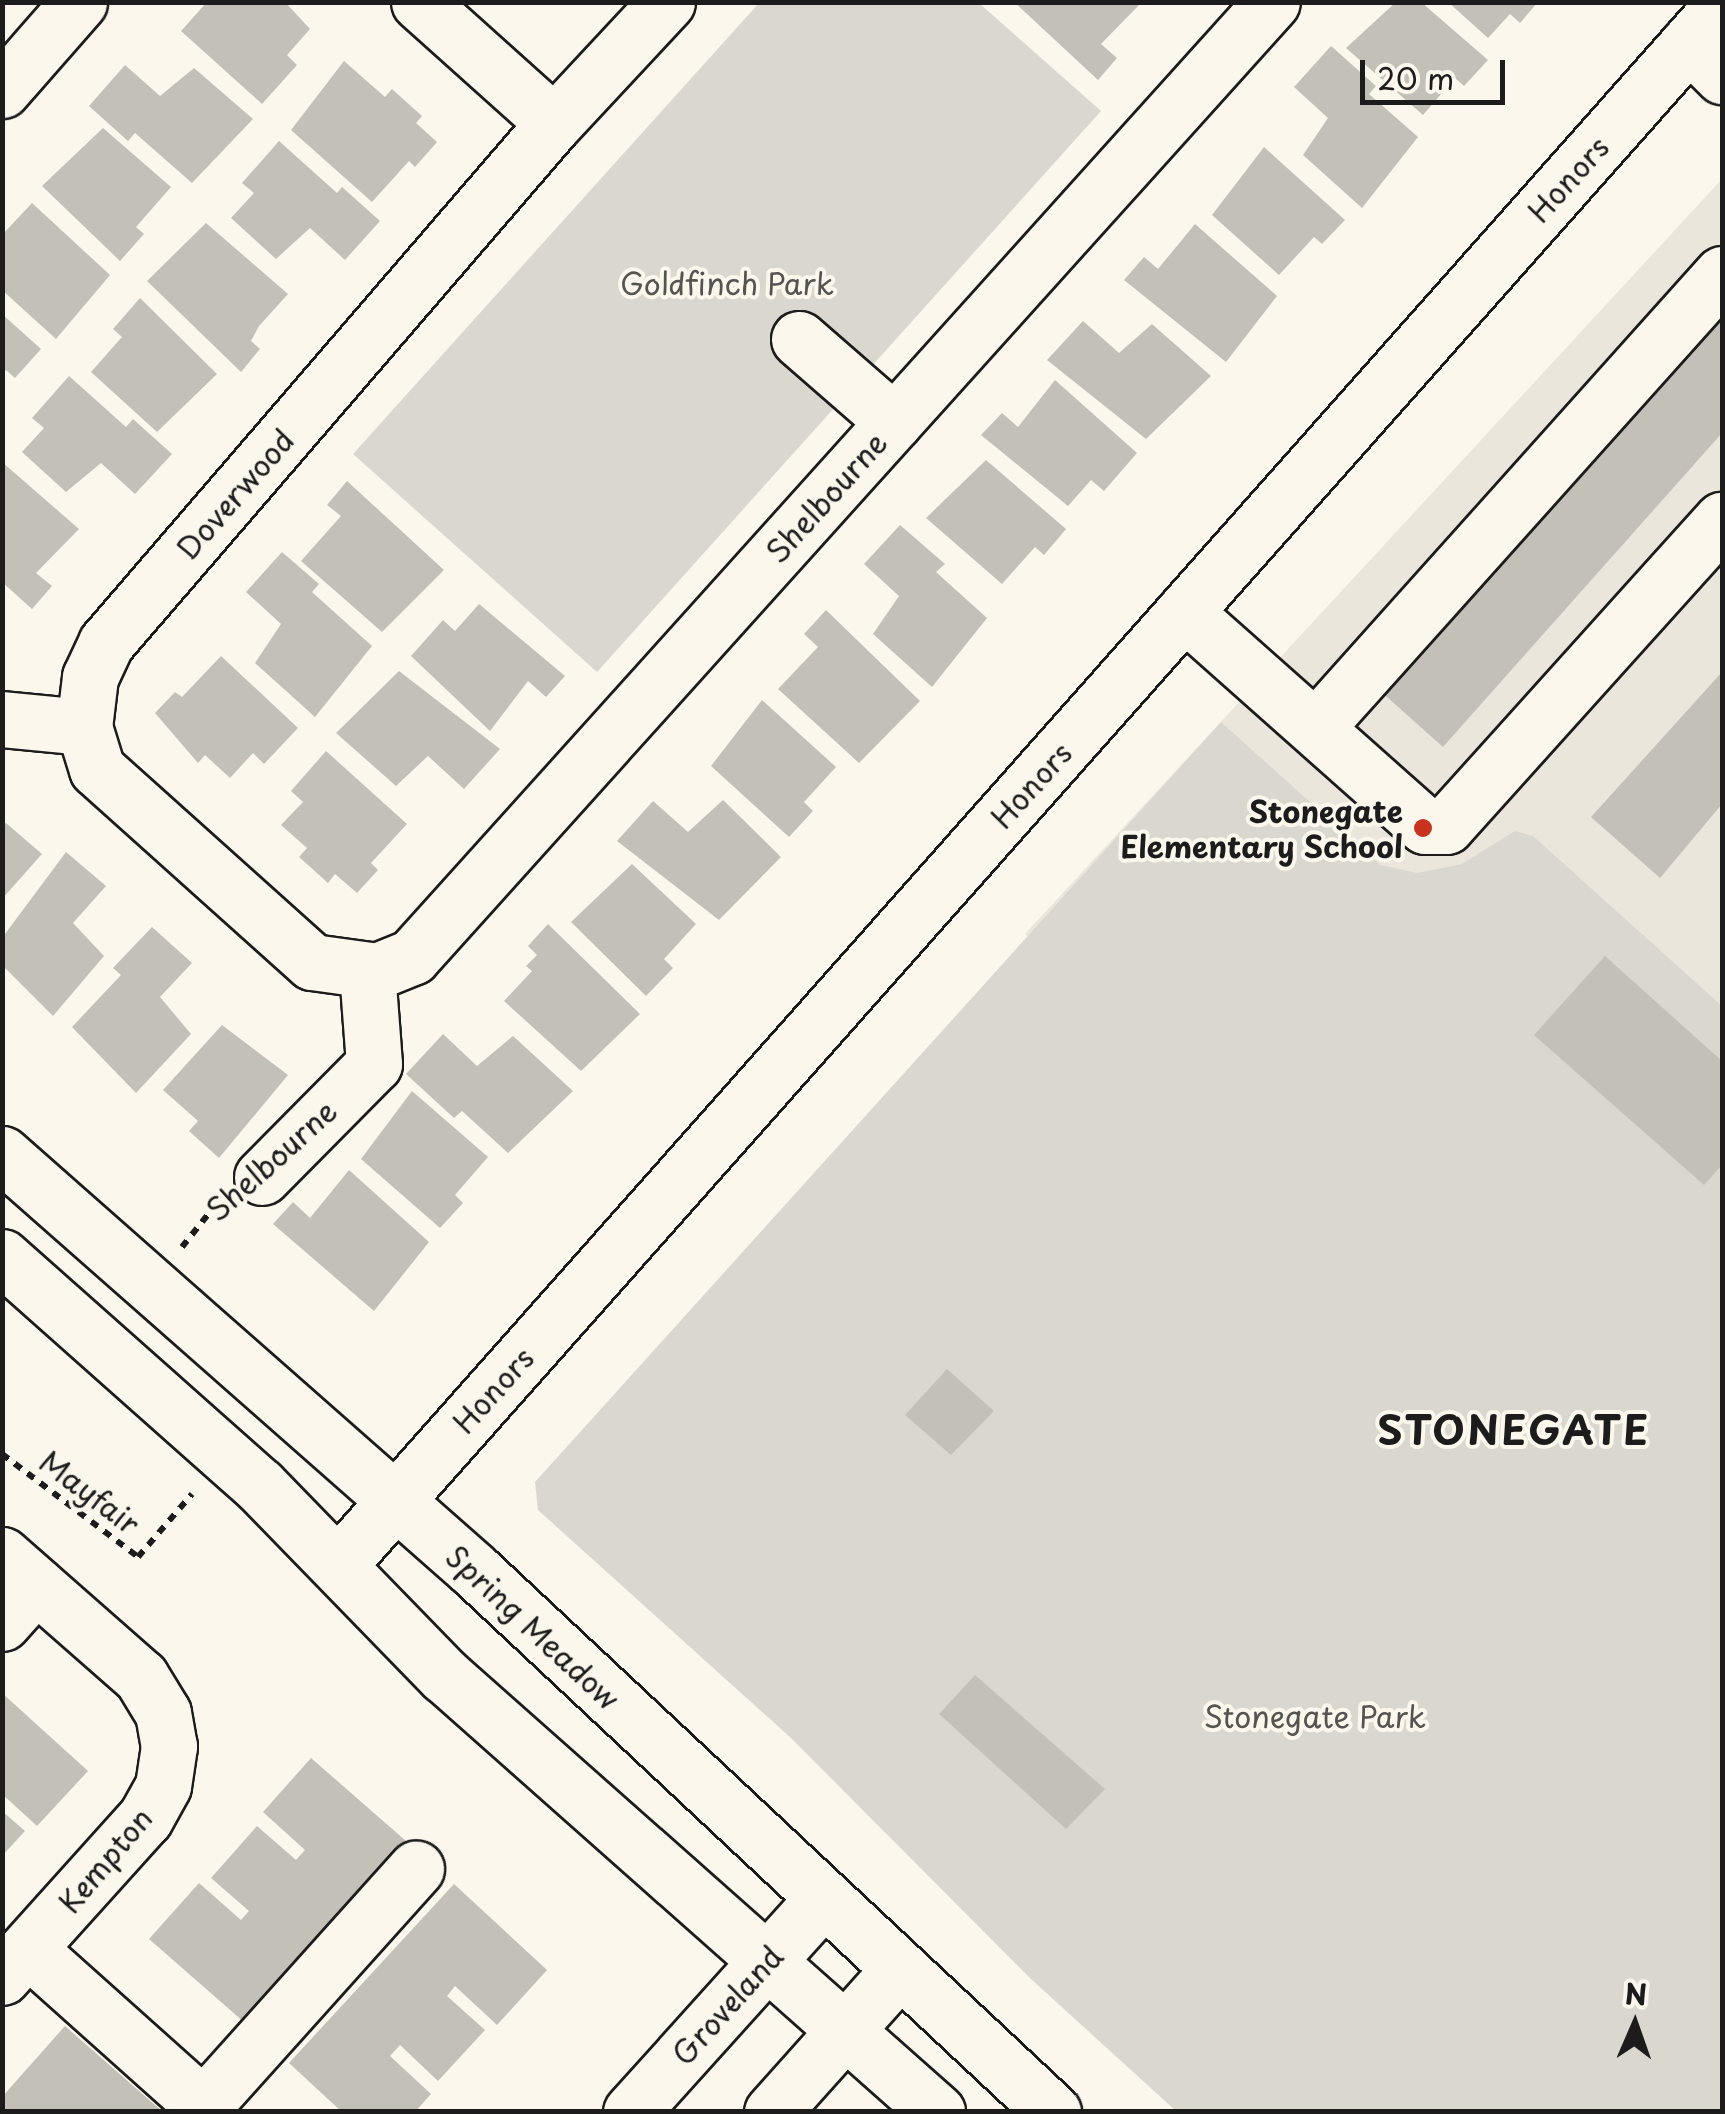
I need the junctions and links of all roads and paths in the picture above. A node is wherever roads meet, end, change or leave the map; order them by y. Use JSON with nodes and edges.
{"nodes":[{"id":1,"x":79,"y":2,"type":"edge"},
{"id":2,"x":418,"y":2,"type":"edge"},
{"id":3,"x":667,"y":2,"type":"edge"},
{"id":4,"x":1272,"y":2,"type":"edge"},
{"id":5,"x":1716,"y":28,"type":"edge"},
{"id":6,"x":2,"y":90,"type":"edge"},
{"id":7,"x":554,"y":123,"type":"junction"},
{"id":8,"x":1722,"y":274,"type":"edge"},
{"id":9,"x":799,"y":340,"type":"dead end"},
{"id":10,"x":894,"y":422,"type":"junction"},
{"id":11,"x":1722,"y":520,"type":"edge"},
{"id":12,"x":1184,"y":612,"type":"junction"},
{"id":13,"x":2,"y":719,"type":"edge"},
{"id":14,"x":1317,"y":726,"type":"junction"},
{"id":15,"x":84,"y":727,"type":"junction"},
{"id":16,"x":357,"y":970,"type":"junction"},
{"id":17,"x":2,"y":1154,"type":"edge"},
{"id":18,"x":262,"y":1176,"type":"joint"},
{"id":19,"x":2,"y":1258,"type":"edge"},
{"id":20,"x":150,"y":1286,"type":"junction"},
{"id":21,"x":2,"y":1454,"type":"edge"},
{"id":22,"x":226,"y":1456,"type":"junction"},
{"id":23,"x":394,"y":1502,"type":"junction"},
{"id":24,"x":340,"y":1564,"type":"junction"},
{"id":25,"x":14,"y":1588,"type":"edge"},
{"id":26,"x":416,"y":1869,"type":"dead end"},
{"id":27,"x":824,"y":1898,"type":"junction"},
{"id":28,"x":15,"y":1963,"type":"edge"},
{"id":29,"x":764,"y":1964,"type":"junction"},
{"id":30,"x":899,"y":1970,"type":"junction"},
{"id":31,"x":844,"y":2031,"type":"junction"},
{"id":32,"x":207,"y":2109,"type":"edge"},
{"id":33,"x":630,"y":2112,"type":"edge"},
{"id":34,"x":772,"y":2112,"type":"edge"},
{"id":35,"x":937,"y":2112,"type":"edge"},
{"id":36,"x":1052,"y":2112,"type":"edge"}],
"edges":[{"from":1,"to":6,"type":"street"},
{"from":2,"to":7,"type":"street"},
{"from":3,"to":7,"type":"street","name":"Doverwood"},
{"from":4,"to":10,"type":"street","name":"Shelbourne"},
{"from":5,"to":12,"type":"street","name":"Honors"},
{"from":7,"to":15,"type":"street","name":"Doverwood"},
{"from":8,"to":14,"type":"street"},
{"from":9,"to":10,"type":"street"},
{"from":10,"to":16,"type":"street","name":"Shelbourne"},
{"from":11,"to":14,"type":"street"},
{"from":12,"to":14,"type":"street"},
{"from":12,"to":23,"type":"street","name":"Honors"},
{"from":13,"to":15,"type":"street"},
{"from":15,"to":16,"type":"street","name":"Doverwood"},
{"from":16,"to":18,"type":"street","name":"Shelbourne"},
{"from":17,"to":20,"type":"street","name":"Spring Meadow"},
{"from":18,"to":20,"type":"path","name":"Shelbourne"},
{"from":19,"to":22,"type":"street"},
{"from":20,"to":23,"type":"street","name":"Spring Meadow"},
{"from":21,"to":22,"type":"path","name":"Mayfair"},
{"from":22,"to":24,"type":"street"},
{"from":23,"to":24,"type":"street","name":"Honors"},
{"from":23,"to":27,"type":"street","name":"Spring Meadow"},
{"from":24,"to":29,"type":"street"},
{"from":25,"to":28,"type":"street","name":"Kempton"},
{"from":26,"to":32,"type":"street"},
{"from":27,"to":29,"type":"street","name":"Groveland"},
{"from":27,"to":30,"type":"street","name":"Spring Meadow"},
{"from":28,"to":32,"type":"street"},
{"from":29,"to":31,"type":"street"},
{"from":29,"to":33,"type":"street","name":"Groveland"},
{"from":30,"to":31,"type":"street"},
{"from":30,"to":36,"type":"street","name":"Spring Meadow"},
{"from":31,"to":34,"type":"street"},
{"from":31,"to":35,"type":"street"}]}
